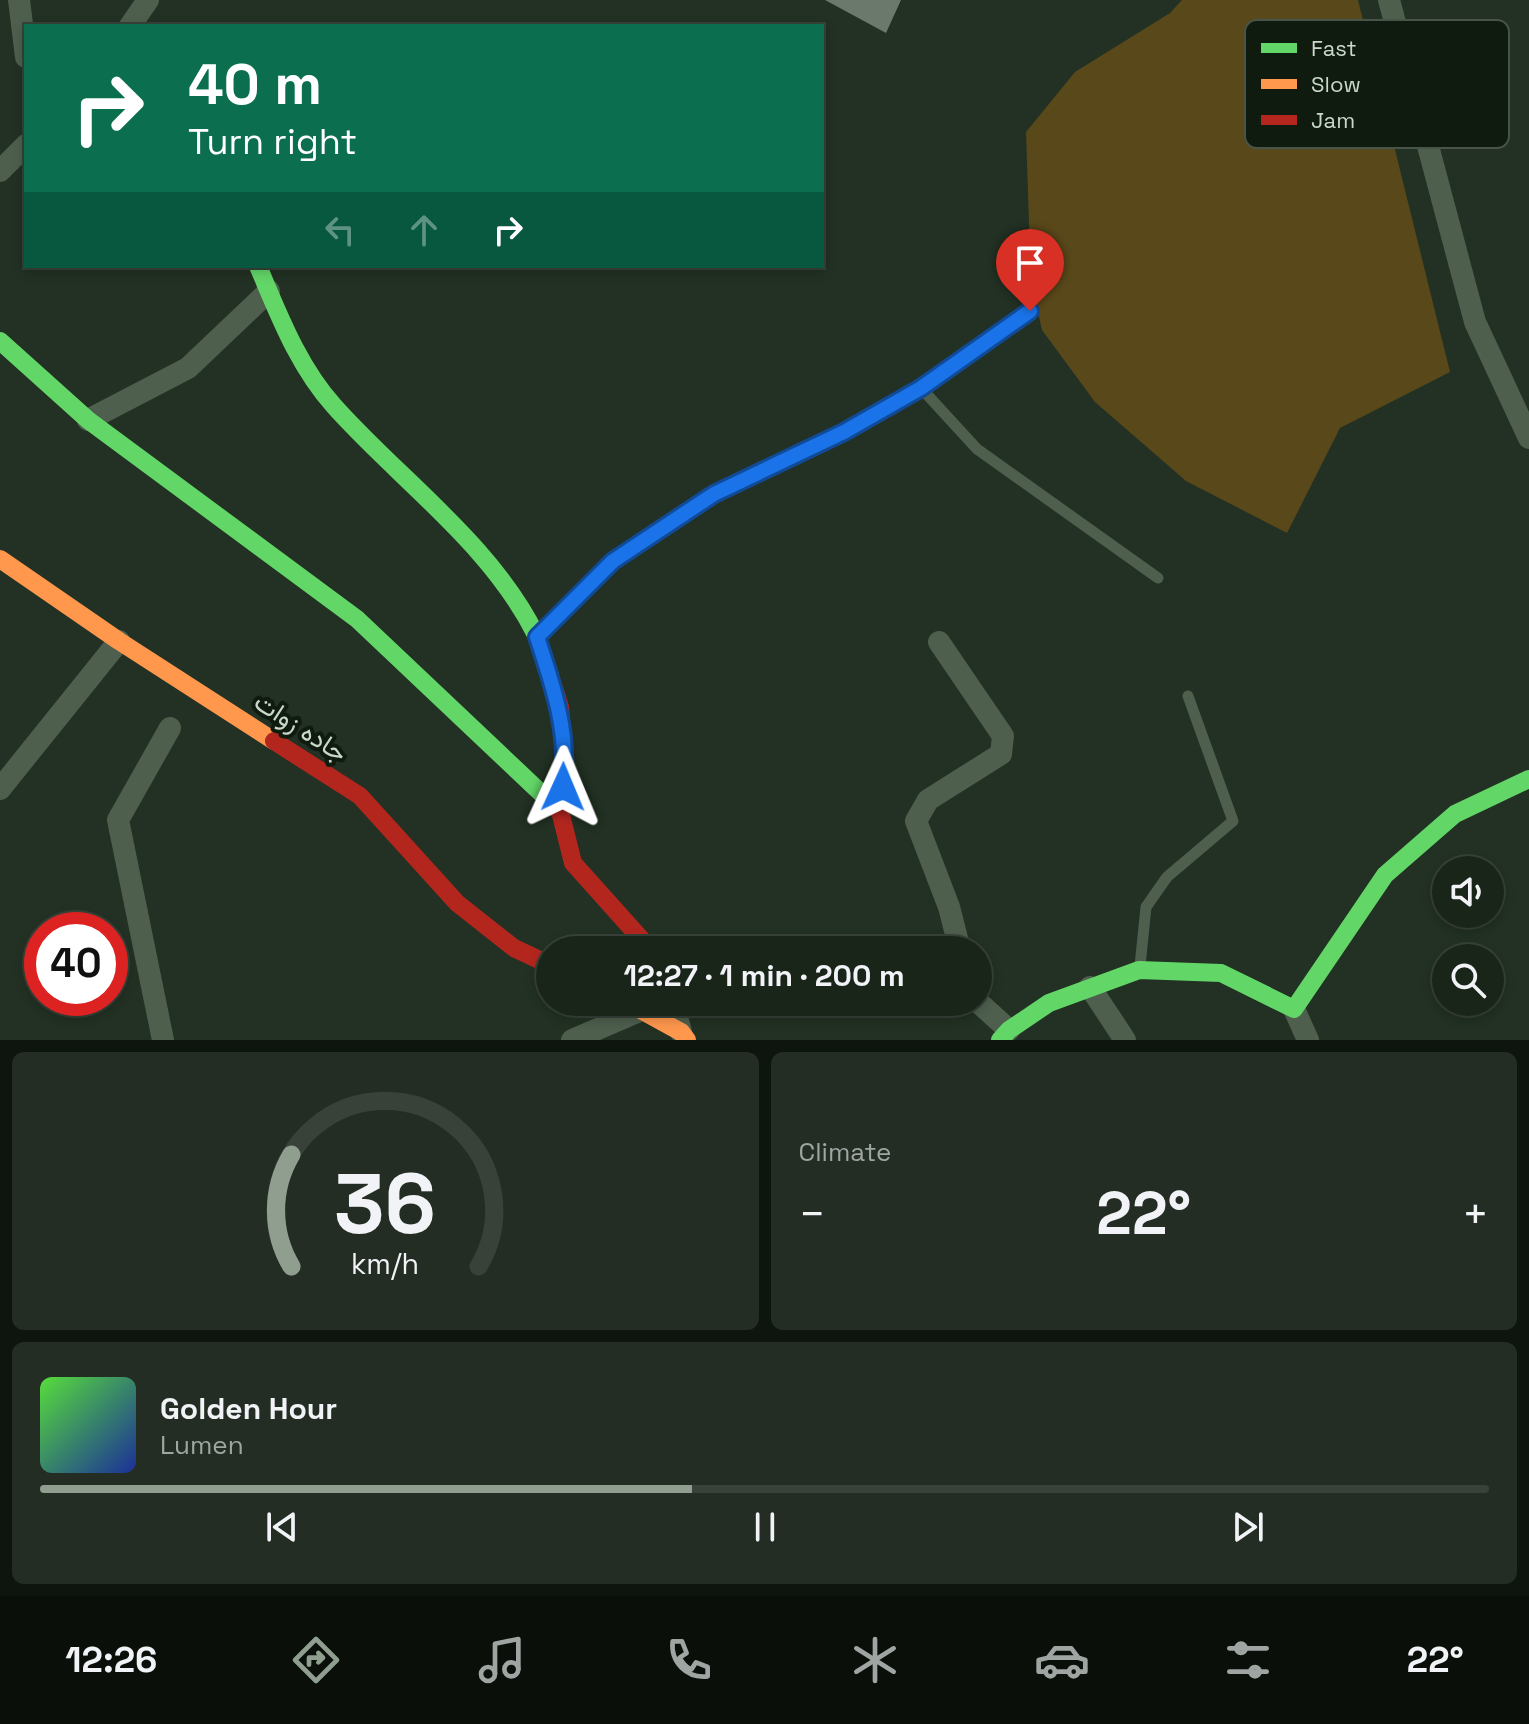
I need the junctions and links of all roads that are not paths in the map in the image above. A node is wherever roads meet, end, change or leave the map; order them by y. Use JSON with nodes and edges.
{"nodes":[{"id":1,"x":19,"y":0,"type":"edge"},
{"id":2,"x":148,"y":0,"type":"edge"},
{"id":3,"x":1389,"y":0,"type":"edge"},
{"id":4,"x":1394,"y":20,"type":"edge"},
{"id":5,"x":131,"y":24,"type":"edge"},
{"id":6,"x":24,"y":41,"type":"edge"},
{"id":7,"x":24,"y":147,"type":"edge"},
{"id":8,"x":1429,"y":148,"type":"edge"},
{"id":9,"x":0,"y":171,"type":"edge"},
{"id":10,"x":259,"y":268,"type":"edge"},
{"id":11,"x":269,"y":291,"type":"junction"},
{"id":12,"x":1030,"y":311,"type":"dead end"},
{"id":13,"x":0,"y":341,"type":"edge"},
{"id":14,"x":921,"y":388,"type":"junction"},
{"id":15,"x":88,"y":420,"type":"junction"},
{"id":16,"x":1529,"y":438,"type":"edge"},
{"id":17,"x":0,"y":559,"type":"edge"},
{"id":18,"x":1158,"y":578,"type":"dead end"},
{"id":19,"x":537,"y":637,"type":"junction"},
{"id":20,"x":119,"y":641,"type":"junction"},
{"id":21,"x":939,"y":642,"type":"dead end"},
{"id":22,"x":1188,"y":696,"type":"dead end"},
{"id":23,"x":170,"y":728,"type":"dead end"},
{"id":24,"x":1526,"y":787,"type":"edge"},
{"id":25,"x":0,"y":789,"type":"edge"},
{"id":26,"x":560,"y":811,"type":"junction"},
{"id":27,"x":638,"y":936,"type":"edge"},
{"id":28,"x":956,"y":936,"type":"edge"},
{"id":29,"x":536,"y":958,"type":"edge"},
{"id":30,"x":1139,"y":970,"type":"junction"},
{"id":31,"x":1090,"y":987,"type":"junction"},
{"id":32,"x":1294,"y":1009,"type":"junction"},
{"id":33,"x":616,"y":1016,"type":"edge"},
{"id":34,"x":651,"y":1016,"type":"edge"},
{"id":35,"x":678,"y":1016,"type":"edge"},
{"id":36,"x":989,"y":1016,"type":"edge"},
{"id":37,"x":1004,"y":1035,"type":"edge"},
{"id":38,"x":684,"y":1036,"type":"edge"},
{"id":39,"x":163,"y":1040,"type":"edge"},
{"id":40,"x":572,"y":1040,"type":"edge"},
{"id":41,"x":1125,"y":1040,"type":"edge"},
{"id":42,"x":1308,"y":1040,"type":"edge"}],
"edges":[{"from":1,"to":6,"type":"street"},
{"from":2,"to":5,"type":"street"},
{"from":3,"to":4,"type":"street"},
{"from":7,"to":9,"type":"street"},
{"from":8,"to":16,"type":"street"},
{"from":10,"to":11,"type":"street"},
{"from":11,"to":15,"type":"street"},
{"from":11,"to":19,"type":"street"},
{"from":12,"to":14,"type":"lane"},
{"from":13,"to":15,"type":"street"},
{"from":14,"to":18,"type":"lane"},
{"from":14,"to":19,"type":"lane"},
{"from":15,"to":26,"type":"street"},
{"from":17,"to":20,"type":"street","name":"جاده زوات"},
{"from":19,"to":26,"type":"street"},
{"from":20,"to":25,"type":"street"},
{"from":20,"to":29,"type":"street","name":"جاده زوات"},
{"from":21,"to":28,"type":"street"},
{"from":22,"to":30,"type":"lane"},
{"from":23,"to":39,"type":"street"},
{"from":24,"to":32,"type":"street"},
{"from":26,"to":27,"type":"street"},
{"from":30,"to":31,"type":"street"},
{"from":30,"to":32,"type":"street"},
{"from":31,"to":37,"type":"street"},
{"from":31,"to":41,"type":"street"},
{"from":32,"to":42,"type":"street"},
{"from":33,"to":40,"type":"street"},
{"from":34,"to":38,"type":"street"},
{"from":35,"to":38,"type":"street"},
{"from":36,"to":37,"type":"street"}]}
